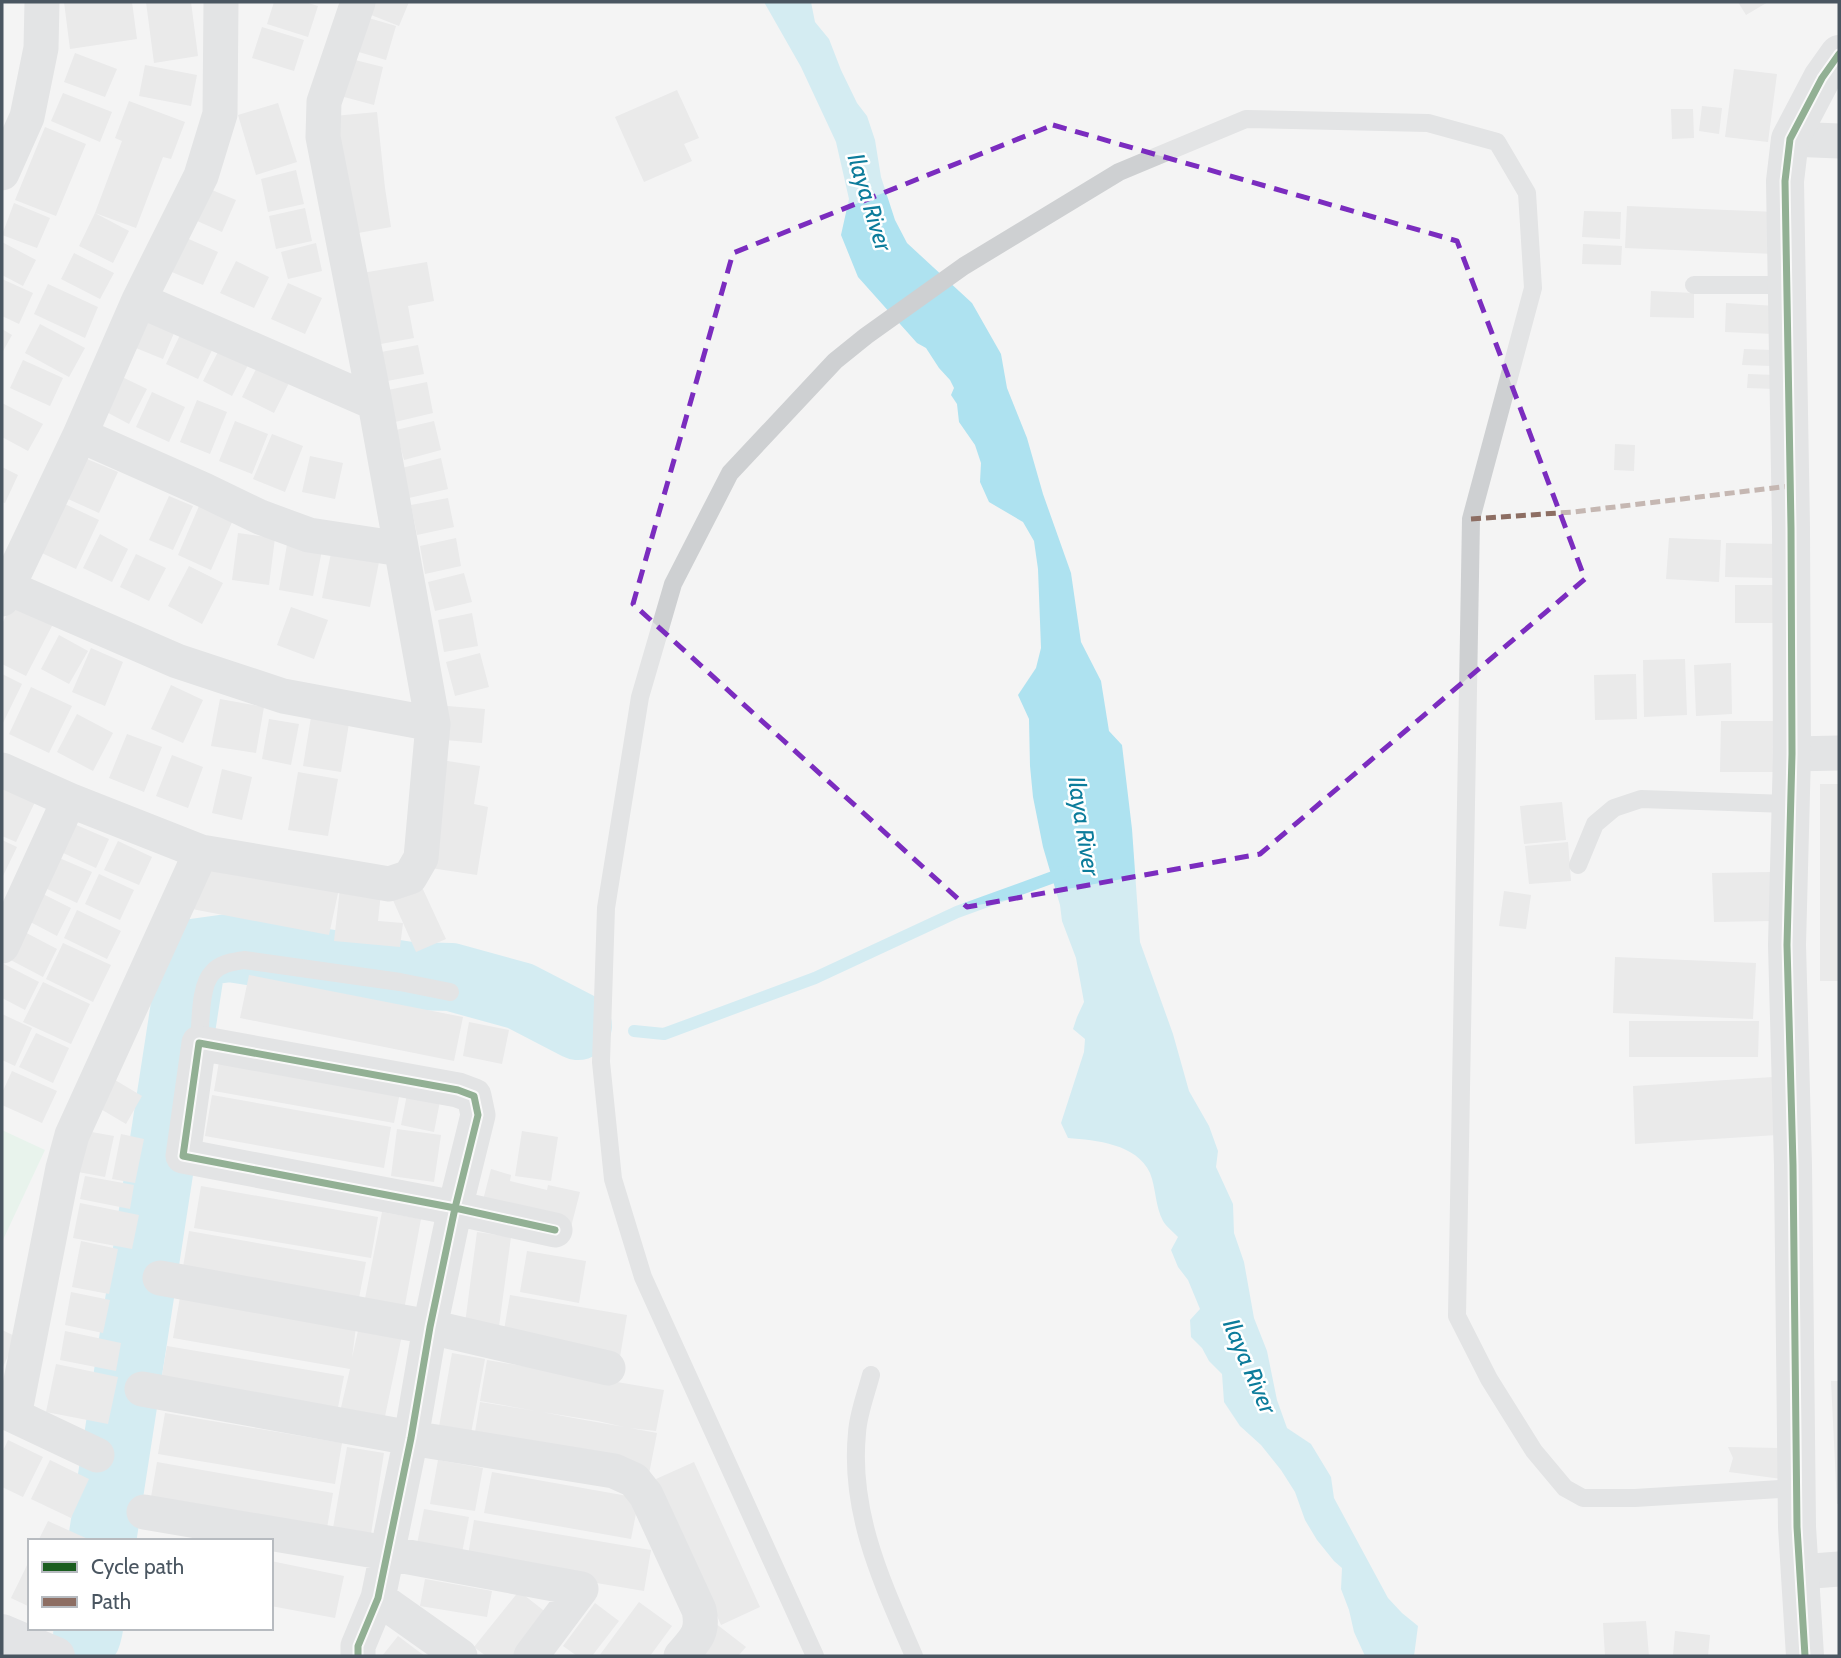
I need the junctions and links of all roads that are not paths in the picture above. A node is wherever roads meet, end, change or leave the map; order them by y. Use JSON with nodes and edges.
{"nodes":[{"id":1,"x":42,"y":2,"type":"edge"},
{"id":2,"x":221,"y":2,"type":"edge"},
{"id":3,"x":358,"y":2,"type":"edge"},
{"id":4,"x":1839,"y":54,"type":"edge"},
{"id":5,"x":1790,"y":139,"type":"junction"},
{"id":6,"x":1839,"y":141,"type":"edge"},
{"id":7,"x":2,"y":173,"type":"edge"},
{"id":8,"x":1693,"y":285,"type":"dead end"},
{"id":9,"x":1788,"y":285,"type":"junction"},
{"id":10,"x":139,"y":300,"type":"junction"},
{"id":11,"x":375,"y":403,"type":"junction"},
{"id":12,"x":80,"y":435,"type":"junction"},
{"id":13,"x":401,"y":549,"type":"junction"},
{"id":14,"x":4,"y":590,"type":"edge"},
{"id":15,"x":433,"y":724,"type":"junction"},
{"id":16,"x":1839,"y":753,"type":"edge"},
{"id":17,"x":1792,"y":754,"type":"junction"},
{"id":18,"x":2,"y":769,"type":"edge"},
{"id":19,"x":69,"y":800,"type":"junction"},
{"id":20,"x":1789,"y":804,"type":"junction"},
{"id":21,"x":201,"y":852,"type":"junction"},
{"id":22,"x":1578,"y":865,"type":"dead end"},
{"id":23,"x":2,"y":946,"type":"edge"},
{"id":24,"x":450,"y":992,"type":"dead end"},
{"id":25,"x":199,"y":1044,"type":"junction"},
{"id":26,"x":455,"y":1208,"type":"junction"},
{"id":27,"x":555,"y":1230,"type":"dead end"},
{"id":28,"x":160,"y":1278,"type":"dead end"},
{"id":29,"x":430,"y":1327,"type":"junction"},
{"id":30,"x":608,"y":1368,"type":"dead end"},
{"id":31,"x":871,"y":1375,"type":"dead end"},
{"id":32,"x":142,"y":1389,"type":"dead end"},
{"id":33,"x":8,"y":1413,"type":"edge"},
{"id":34,"x":411,"y":1438,"type":"junction"},
{"id":35,"x":97,"y":1455,"type":"dead end"},
{"id":36,"x":1797,"y":1488,"type":"junction"},
{"id":37,"x":144,"y":1512,"type":"dead end"},
{"id":38,"x":387,"y":1553,"type":"junction"},
{"id":39,"x":1839,"y":1569,"type":"edge"},
{"id":40,"x":1800,"y":1572,"type":"junction"},
{"id":41,"x":378,"y":1598,"type":"junction"},
{"id":42,"x":2,"y":1633,"type":"edge"},
{"id":43,"x":353,"y":1653,"type":"edge"},
{"id":44,"x":57,"y":1656,"type":"edge"},
{"id":45,"x":460,"y":1656,"type":"edge"},
{"id":46,"x":531,"y":1656,"type":"edge"},
{"id":47,"x":681,"y":1656,"type":"edge"},
{"id":48,"x":815,"y":1656,"type":"edge"},
{"id":49,"x":914,"y":1656,"type":"edge"},
{"id":50,"x":1805,"y":1656,"type":"edge"}],
"edges":[{"from":1,"to":7,"type":"street"},
{"from":2,"to":10,"type":"street"},
{"from":3,"to":11,"type":"street"},
{"from":4,"to":5,"type":"street"},
{"from":5,"to":6,"type":"street"},
{"from":5,"to":9,"type":"street"},
{"from":8,"to":9,"type":"lane"},
{"from":9,"to":17,"type":"street"},
{"from":10,"to":11,"type":"street"},
{"from":10,"to":12,"type":"street"},
{"from":11,"to":13,"type":"street"},
{"from":12,"to":13,"type":"street"},
{"from":12,"to":14,"type":"street"},
{"from":13,"to":15,"type":"street"},
{"from":14,"to":15,"type":"street"},
{"from":15,"to":21,"type":"street"},
{"from":16,"to":17,"type":"street"},
{"from":17,"to":20,"type":"street"},
{"from":18,"to":19,"type":"street"},
{"from":19,"to":21,"type":"street"},
{"from":19,"to":23,"type":"street"},
{"from":20,"to":22,"type":"lane"},
{"from":20,"to":36,"type":"street"},
{"from":21,"to":33,"type":"street"},
{"from":24,"to":25,"type":"lane"},
{"from":25,"to":26,"type":"street"},
{"from":25,"to":26,"type":"street"},
{"from":26,"to":27,"type":"street"},
{"from":26,"to":29,"type":"street"},
{"from":28,"to":29,"type":"street"},
{"from":29,"to":30,"type":"street"},
{"from":29,"to":34,"type":"street"},
{"from":31,"to":49,"type":"lane"},
{"from":32,"to":34,"type":"street"},
{"from":33,"to":35,"type":"street"},
{"from":34,"to":38,"type":"street"},
{"from":34,"to":47,"type":"street"},
{"from":36,"to":40,"type":"street"},
{"from":36,"to":48,"type":"lane"},
{"from":37,"to":38,"type":"street"},
{"from":38,"to":41,"type":"street"},
{"from":38,"to":46,"type":"street"},
{"from":39,"to":40,"type":"street"},
{"from":40,"to":50,"type":"street"},
{"from":41,"to":43,"type":"street"},
{"from":41,"to":45,"type":"street"},
{"from":42,"to":44,"type":"main road"}]}
